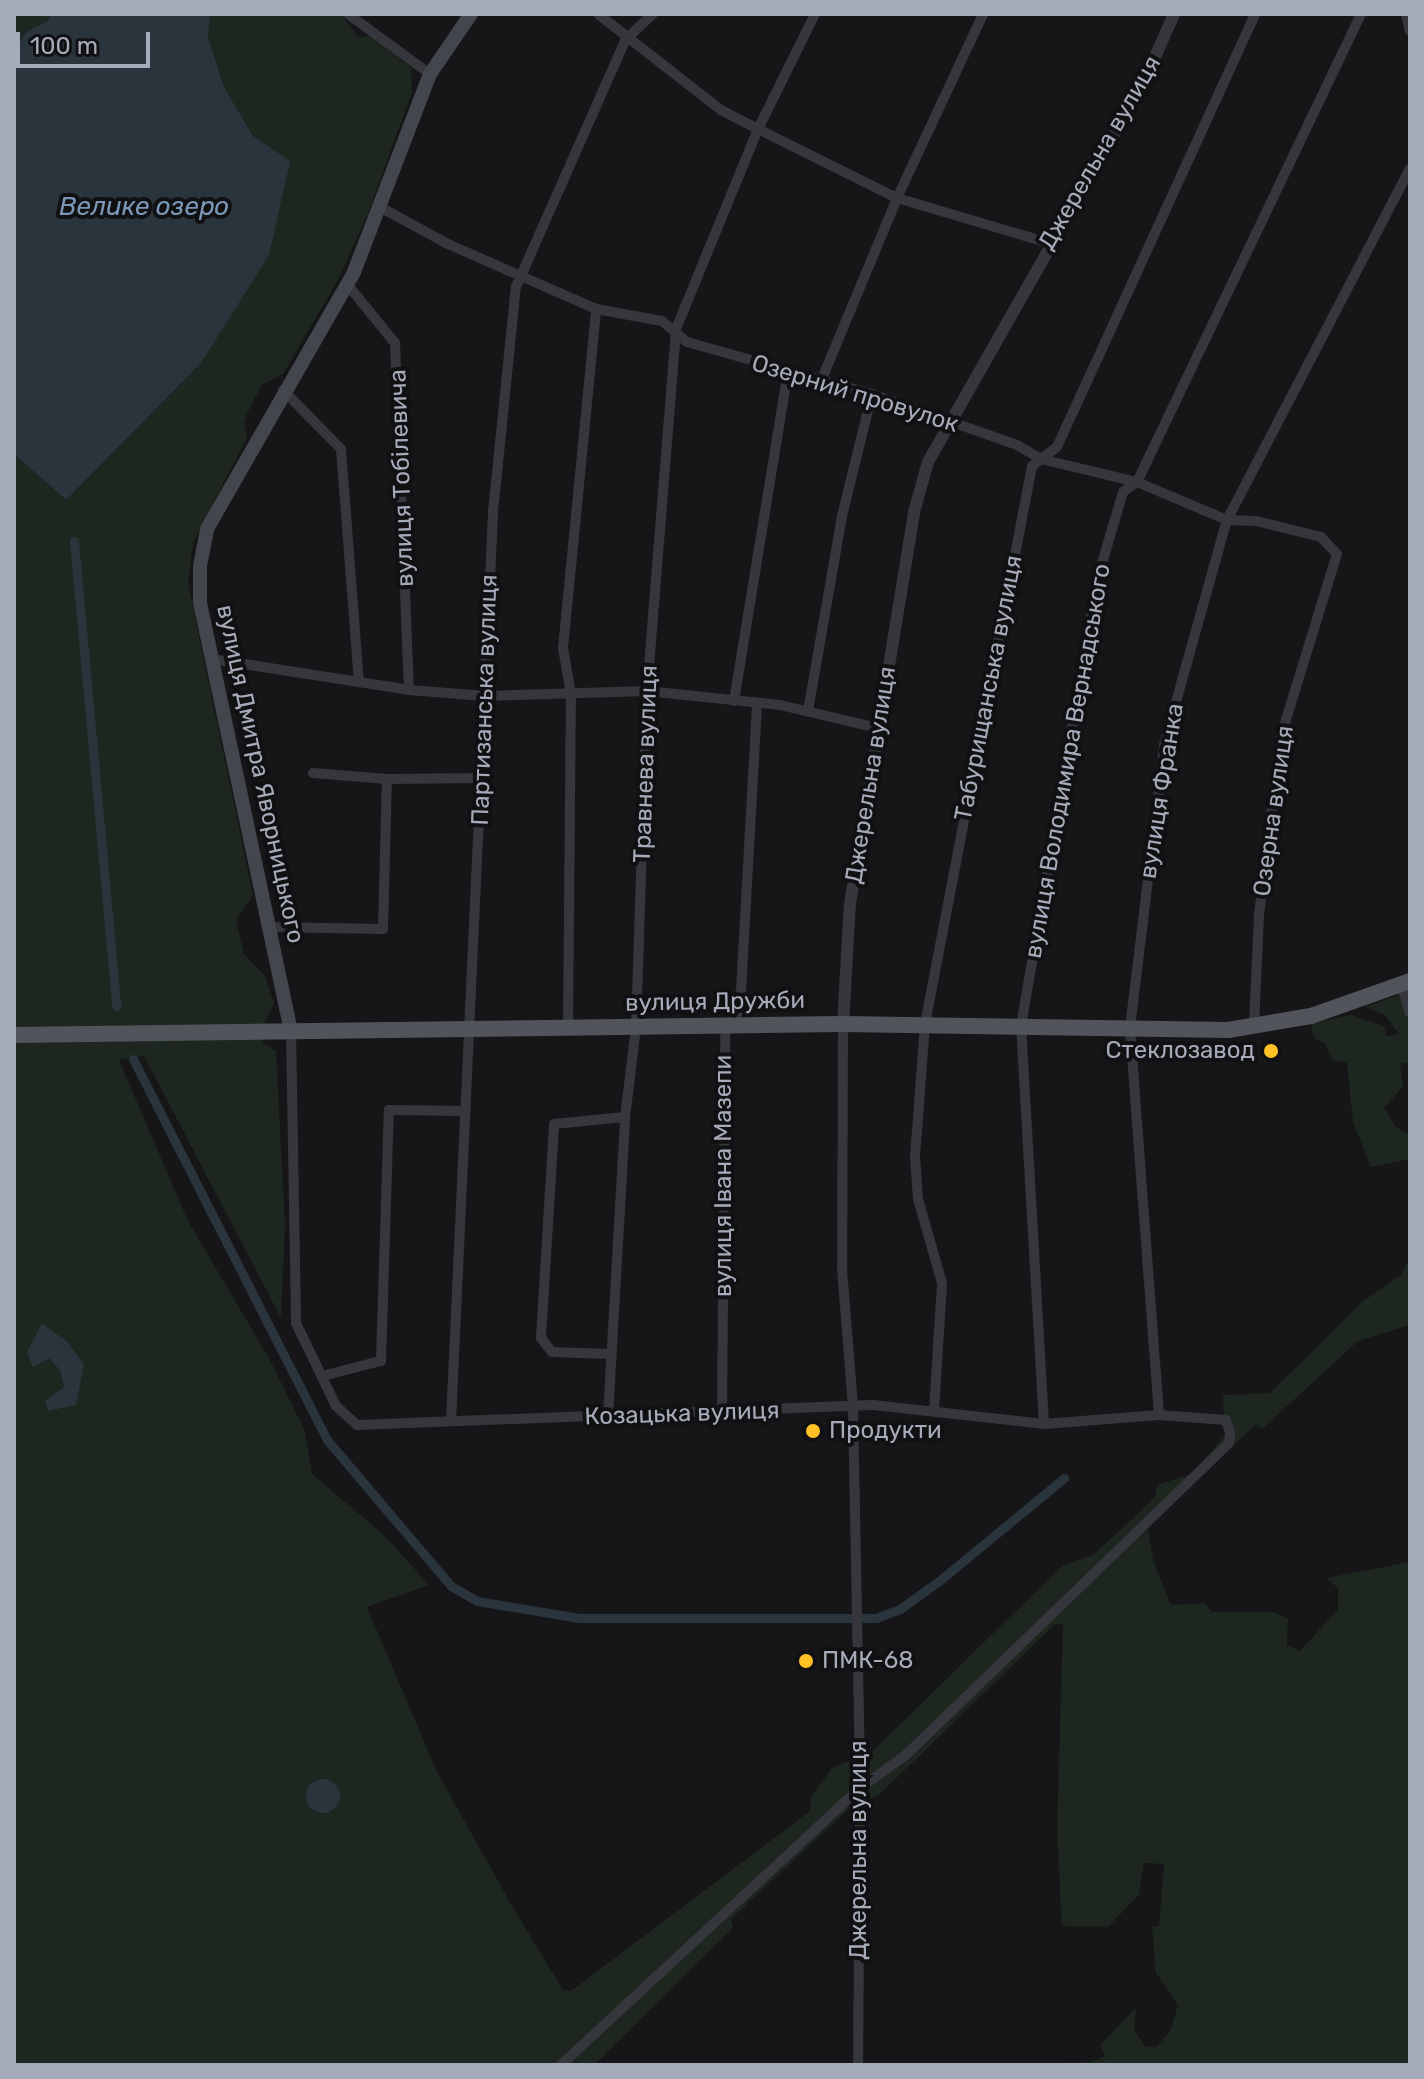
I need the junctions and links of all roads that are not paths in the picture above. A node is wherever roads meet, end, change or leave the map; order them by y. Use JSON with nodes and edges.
{"nodes":[{"id":1,"x":348,"y":14,"type":"edge"},
{"id":2,"x":471,"y":14,"type":"edge"},
{"id":3,"x":598,"y":14,"type":"edge"},
{"id":4,"x":653,"y":14,"type":"edge"},
{"id":5,"x":815,"y":14,"type":"edge"},
{"id":6,"x":983,"y":14,"type":"edge"},
{"id":7,"x":1174,"y":14,"type":"edge"},
{"id":8,"x":1255,"y":14,"type":"edge"},
{"id":9,"x":1361,"y":14,"type":"edge"},
{"id":10,"x":1406,"y":14,"type":"edge"},
{"id":11,"x":1410,"y":31,"type":"edge"},
{"id":12,"x":626,"y":39,"type":"junction"},
{"id":13,"x":430,"y":74,"type":"junction"},
{"id":14,"x":758,"y":129,"type":"junction"},
{"id":15,"x":1410,"y":169,"type":"edge"},
{"id":16,"x":897,"y":198,"type":"junction"},
{"id":17,"x":380,"y":207,"type":"junction"},
{"id":18,"x":1049,"y":243,"type":"junction"},
{"id":19,"x":519,"y":277,"type":"junction"},
{"id":20,"x":347,"y":284,"type":"junction"},
{"id":21,"x":596,"y":309,"type":"junction"},
{"id":22,"x":676,"y":329,"type":"junction"},
{"id":23,"x":788,"y":373,"type":"junction"},
{"id":24,"x":821,"y":381,"type":"junction"},
{"id":25,"x":283,"y":390,"type":"junction"},
{"id":26,"x":872,"y":394,"type":"junction"},
{"id":27,"x":948,"y":421,"type":"junction"},
{"id":28,"x":1041,"y":459,"type":"junction"},
{"id":29,"x":1137,"y":482,"type":"junction"},
{"id":30,"x":1227,"y":520,"type":"junction"},
{"id":31,"x":1337,"y":554,"type":"joint"},
{"id":32,"x":212,"y":659,"type":"junction"},
{"id":33,"x":359,"y":682,"type":"junction"},
{"id":34,"x":409,"y":690,"type":"junction"},
{"id":35,"x":647,"y":691,"type":"junction"},
{"id":36,"x":571,"y":694,"type":"junction"},
{"id":37,"x":485,"y":696,"type":"junction"},
{"id":38,"x":734,"y":701,"type":"junction"},
{"id":39,"x":757,"y":703,"type":"junction"},
{"id":40,"x":808,"y":711,"type":"junction"},
{"id":41,"x":878,"y":728,"type":"junction"},
{"id":42,"x":313,"y":773,"type":"dead end"},
{"id":43,"x":482,"y":778,"type":"junction"},
{"id":44,"x":387,"y":779,"type":"junction"},
{"id":45,"x":269,"y":927,"type":"junction"},
{"id":46,"x":1405,"y":982,"type":"edge"},
{"id":47,"x":1410,"y":1013,"type":"edge"},
{"id":48,"x":843,"y":1024,"type":"junction"},
{"id":49,"x":925,"y":1024,"type":"junction"},
{"id":50,"x":1021,"y":1026,"type":"junction"},
{"id":51,"x":636,"y":1027,"type":"junction"},
{"id":52,"x":728,"y":1027,"type":"junction"},
{"id":53,"x":1254,"y":1027,"type":"junction"},
{"id":54,"x":568,"y":1028,"type":"junction"},
{"id":55,"x":1130,"y":1028,"type":"junction"},
{"id":56,"x":471,"y":1029,"type":"junction"},
{"id":57,"x":291,"y":1031,"type":"junction"},
{"id":58,"x":14,"y":1035,"type":"edge"},
{"id":59,"x":464,"y":1111,"type":"junction"},
{"id":60,"x":625,"y":1117,"type":"junction"},
{"id":61,"x":610,"y":1354,"type":"junction"},
{"id":62,"x":322,"y":1376,"type":"junction"},
{"id":63,"x":336,"y":1406,"type":"joint"},
{"id":64,"x":853,"y":1407,"type":"junction"},
{"id":65,"x":934,"y":1411,"type":"junction"},
{"id":66,"x":722,"y":1414,"type":"junction"},
{"id":67,"x":1159,"y":1415,"type":"junction"},
{"id":68,"x":608,"y":1416,"type":"junction"},
{"id":69,"x":451,"y":1421,"type":"junction"},
{"id":70,"x":1044,"y":1424,"type":"junction"},
{"id":71,"x":860,"y":1788,"type":"junction"},
{"id":72,"x":561,"y":2065,"type":"edge"},
{"id":73,"x":858,"y":2065,"type":"edge"}],
"edges":[{"from":1,"to":13,"type":"street"},
{"from":2,"to":13,"type":"main road","name":"вулиця Дмитра Яворницького"},
{"from":3,"to":12,"type":"street"},
{"from":4,"to":12,"type":"street","name":"Партизанська вулиця"},
{"from":5,"to":14,"type":"street","name":"Травнева вулиця"},
{"from":6,"to":16,"type":"street"},
{"from":7,"to":18,"type":"street","name":"Джерельна вулиця"},
{"from":8,"to":28,"type":"street","name":"Табурищанська вулиця"},
{"from":9,"to":29,"type":"street","name":"вулиця Володимира Вернадського"},
{"from":10,"to":11,"type":"street"},
{"from":12,"to":14,"type":"street"},
{"from":12,"to":19,"type":"street","name":"Партизанська вулиця"},
{"from":13,"to":17,"type":"main road","name":"вулиця Дмитра Яворницького"},
{"from":14,"to":16,"type":"street"},
{"from":14,"to":22,"type":"street","name":"Травнева вулиця"},
{"from":15,"to":30,"type":"street","name":"вулиця Франка"},
{"from":16,"to":18,"type":"street"},
{"from":16,"to":24,"type":"street"},
{"from":17,"to":19,"type":"street","name":"Озерний провулок"},
{"from":17,"to":20,"type":"main road","name":"вулиця Дмитра Яворницького"},
{"from":18,"to":27,"type":"street","name":"Джерельна вулиця"},
{"from":19,"to":21,"type":"street","name":"Озерний провулок"},
{"from":19,"to":37,"type":"street","name":"Партизанська вулиця"},
{"from":20,"to":25,"type":"main road","name":"вулиця Дмитра Яворницького"},
{"from":20,"to":34,"type":"street","name":"вулиця Тобілевича"},
{"from":21,"to":22,"type":"street","name":"Озерний провулок"},
{"from":21,"to":36,"type":"street"},
{"from":22,"to":23,"type":"street","name":"Озерний провулок"},
{"from":22,"to":35,"type":"street","name":"Травнева вулиця"},
{"from":23,"to":24,"type":"street","name":"Озерний провулок"},
{"from":23,"to":38,"type":"street"},
{"from":24,"to":26,"type":"street","name":"Озерний провулок"},
{"from":25,"to":32,"type":"main road","name":"вулиця Дмитра Яворницького"},
{"from":25,"to":33,"type":"street"},
{"from":26,"to":27,"type":"street","name":"Озерний провулок"},
{"from":26,"to":40,"type":"street"},
{"from":27,"to":28,"type":"street","name":"Озерний провулок"},
{"from":27,"to":41,"type":"street","name":"Джерельна вулиця"},
{"from":28,"to":29,"type":"street","name":"Озерний провулок"},
{"from":28,"to":49,"type":"street","name":"Табурищанська вулиця"},
{"from":29,"to":30,"type":"street","name":"Озерний провулок"},
{"from":29,"to":50,"type":"street","name":"вулиця Володимира Вернадського"},
{"from":30,"to":31,"type":"street","name":"Озерний провулок"},
{"from":30,"to":55,"type":"street","name":"вулиця Франка"},
{"from":31,"to":53,"type":"street","name":"Озерна вулиця"},
{"from":32,"to":33,"type":"street"},
{"from":32,"to":45,"type":"main road","name":"вулиця Дмитра Яворницького"},
{"from":33,"to":34,"type":"street"},
{"from":34,"to":37,"type":"street"},
{"from":35,"to":36,"type":"street"},
{"from":35,"to":38,"type":"street"},
{"from":35,"to":51,"type":"street","name":"Травнева вулиця"},
{"from":36,"to":37,"type":"street"},
{"from":36,"to":54,"type":"street"},
{"from":37,"to":43,"type":"street","name":"Партизанська вулиця"},
{"from":38,"to":39,"type":"street"},
{"from":39,"to":40,"type":"street"},
{"from":39,"to":52,"type":"street","name":"вулиця Івана Мазепи"},
{"from":40,"to":41,"type":"street"},
{"from":41,"to":48,"type":"street","name":"Джерельна вулиця"},
{"from":42,"to":44,"type":"street"},
{"from":43,"to":44,"type":"street"},
{"from":43,"to":56,"type":"street","name":"Партизанська вулиця"},
{"from":44,"to":45,"type":"street"},
{"from":45,"to":57,"type":"main road","name":"вулиця Дмитра Яворницького"},
{"from":46,"to":47,"type":"street"},
{"from":46,"to":53,"type":"main road","name":"вулиця Дружби"},
{"from":48,"to":49,"type":"main road","name":"вулиця Дружби"},
{"from":48,"to":52,"type":"main road","name":"вулиця Дружби"},
{"from":48,"to":64,"type":"street","name":"Джерельна вулиця"},
{"from":49,"to":50,"type":"main road","name":"вулиця Дружби"},
{"from":49,"to":65,"type":"street","name":"Табурищанська вулиця"},
{"from":50,"to":55,"type":"main road","name":"вулиця Дружби"},
{"from":50,"to":70,"type":"street","name":"вулиця Володимира Вернадського"},
{"from":51,"to":52,"type":"main road","name":"вулиця Дружби"},
{"from":51,"to":54,"type":"main road","name":"вулиця Дружби"},
{"from":51,"to":60,"type":"street","name":"Травнева вулиця"},
{"from":52,"to":66,"type":"street","name":"вулиця Івана Мазепи"},
{"from":53,"to":55,"type":"main road","name":"вулиця Дружби"},
{"from":54,"to":56,"type":"main road","name":"вулиця Дружби"},
{"from":55,"to":67,"type":"street","name":"вулиця Франка"},
{"from":56,"to":57,"type":"main road","name":"вулиця Дружби"},
{"from":56,"to":59,"type":"street","name":"Партизанська вулиця"},
{"from":57,"to":58,"type":"main road","name":"вулиця Дружби"},
{"from":57,"to":62,"type":"street","name":"вулиця Дмитра Яворницького"},
{"from":59,"to":62,"type":"street"},
{"from":59,"to":69,"type":"street","name":"Партизанська вулиця"},
{"from":60,"to":61,"type":"street","name":"Травнева вулиця"},
{"from":60,"to":61,"type":"street"},
{"from":61,"to":68,"type":"street","name":"Травнева вулиця"},
{"from":62,"to":63,"type":"street","name":"вулиця Дмитра Яворницького"},
{"from":63,"to":69,"type":"street","name":"Козацька вулиця"},
{"from":64,"to":65,"type":"street","name":"Козацька вулиця"},
{"from":64,"to":66,"type":"street","name":"Козацька вулиця"},
{"from":64,"to":71,"type":"street","name":"Джерельна вулиця"},
{"from":65,"to":70,"type":"street","name":"Козацька вулиця"},
{"from":66,"to":68,"type":"street","name":"Козацька вулиця"},
{"from":67,"to":70,"type":"street","name":"Козацька вулиця"},
{"from":67,"to":71,"type":"street","name":"Козацька вулиця"},
{"from":68,"to":69,"type":"street","name":"Козацька вулиця"},
{"from":71,"to":72,"type":"street"},
{"from":71,"to":73,"type":"street","name":"Джерельна вулиця"}]}
